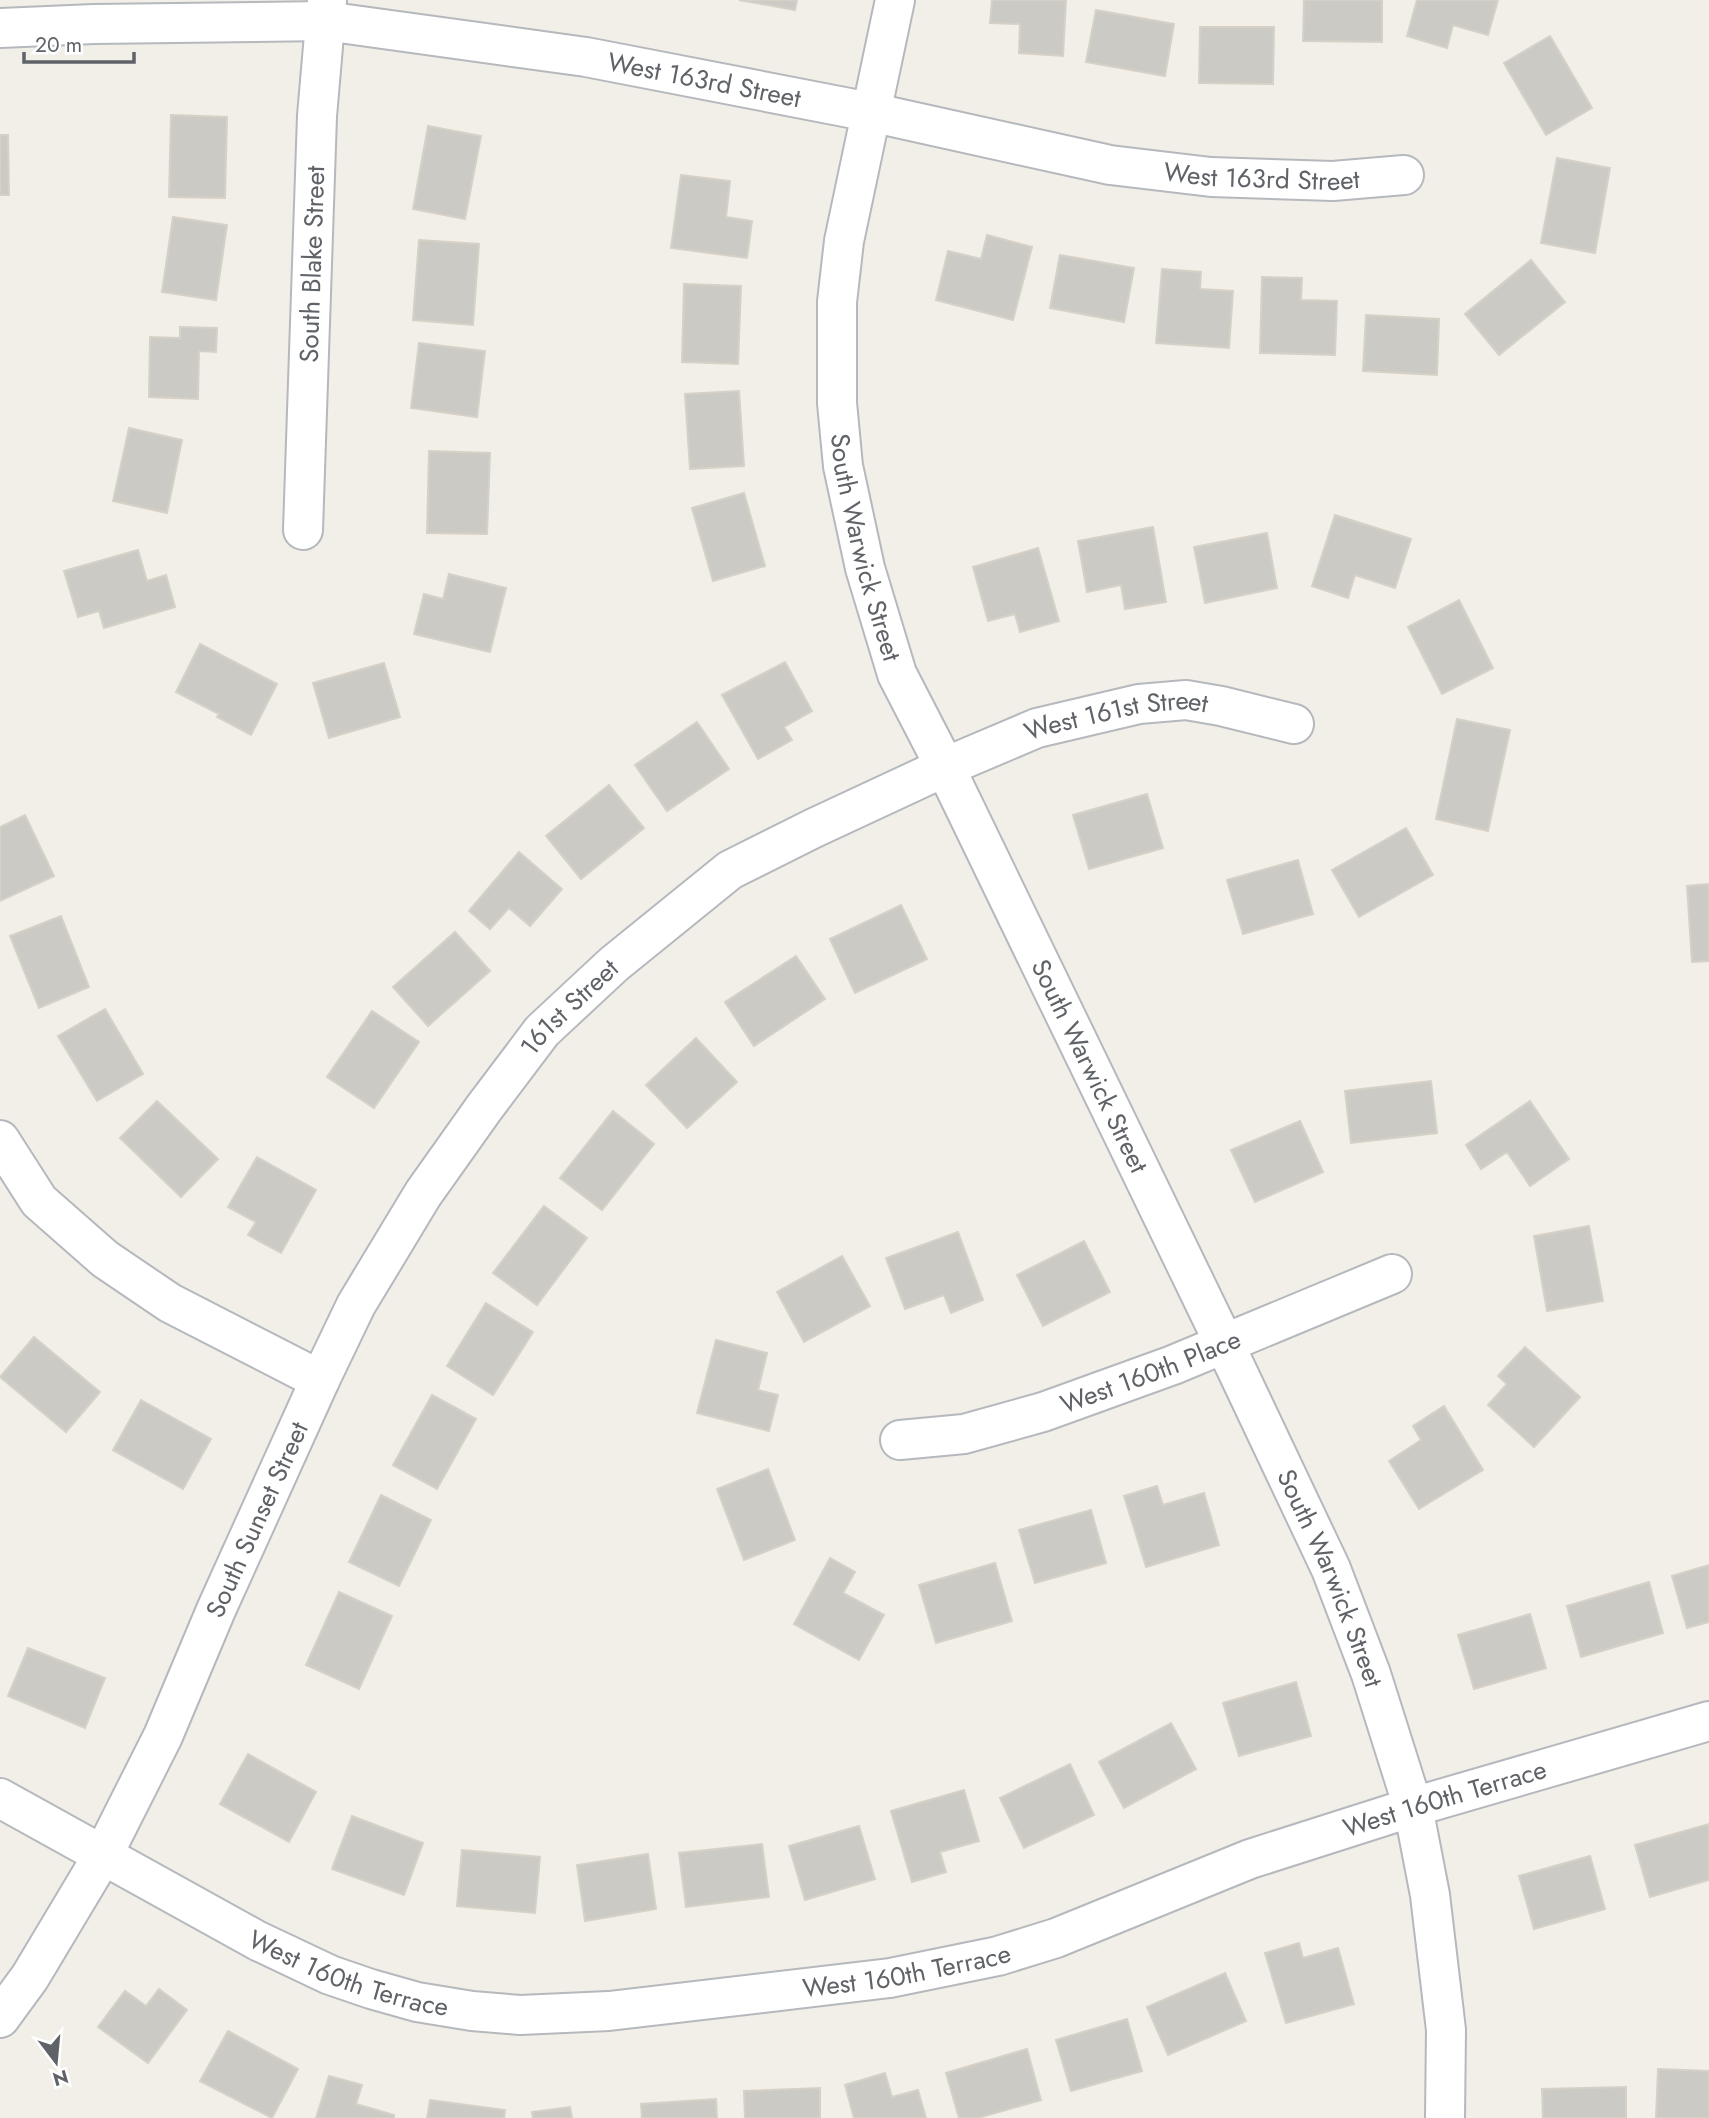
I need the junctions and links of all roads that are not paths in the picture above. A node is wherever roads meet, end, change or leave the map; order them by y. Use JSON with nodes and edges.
{"nodes":[{"id":1,"x":895,"y":0,"type":"edge"},
{"id":2,"x":326,"y":10,"type":"edge"},
{"id":3,"x":0,"y":28,"type":"edge"},
{"id":4,"x":870,"y":112,"type":"junction"},
{"id":5,"x":1404,"y":175,"type":"dead end"},
{"id":6,"x":303,"y":530,"type":"dead end"},
{"id":7,"x":1294,"y":724,"type":"dead end"},
{"id":8,"x":945,"y":767,"type":"junction"},
{"id":9,"x":0,"y":1139,"type":"edge"},
{"id":10,"x":1392,"y":1274,"type":"dead end"},
{"id":11,"x":1224,"y":1343,"type":"junction"},
{"id":12,"x":320,"y":1381,"type":"junction"},
{"id":13,"x":900,"y":1440,"type":"dead end"},
{"id":14,"x":1709,"y":1721,"type":"edge"},
{"id":15,"x":0,"y":1798,"type":"edge"},
{"id":16,"x":1413,"y":1807,"type":"junction"},
{"id":17,"x":103,"y":1855,"type":"junction"},
{"id":18,"x":0,"y":2018,"type":"edge"},
{"id":19,"x":1445,"y":2118,"type":"edge"}],
"edges":[{"from":1,"to":4,"type":"street","name":"South Warwick Street"},
{"from":2,"to":3,"type":"street","name":"West 163rd Street"},
{"from":2,"to":4,"type":"street","name":"West 163rd Street"},
{"from":2,"to":6,"type":"street","name":"South Blake Street"},
{"from":4,"to":5,"type":"street","name":"West 163rd Street"},
{"from":4,"to":8,"type":"street","name":"South Warwick Street"},
{"from":7,"to":8,"type":"street","name":"West 161st Street"},
{"from":8,"to":11,"type":"street","name":"South Warwick Street"},
{"from":8,"to":12,"type":"street","name":"161st Street"},
{"from":9,"to":12,"type":"street"},
{"from":10,"to":11,"type":"street","name":"West 160th Place"},
{"from":11,"to":13,"type":"street","name":"West 160th Place"},
{"from":11,"to":16,"type":"street","name":"South Warwick Street"},
{"from":12,"to":17,"type":"street","name":"South Sunset Street"},
{"from":14,"to":16,"type":"street","name":"West 160th Terrace"},
{"from":15,"to":17,"type":"street","name":"West 160th Terrace"},
{"from":16,"to":17,"type":"street","name":"West 160th Terrace"},
{"from":16,"to":19,"type":"street","name":"South Warwick Street"},
{"from":17,"to":18,"type":"street","name":"South Sunset Street"}]}
